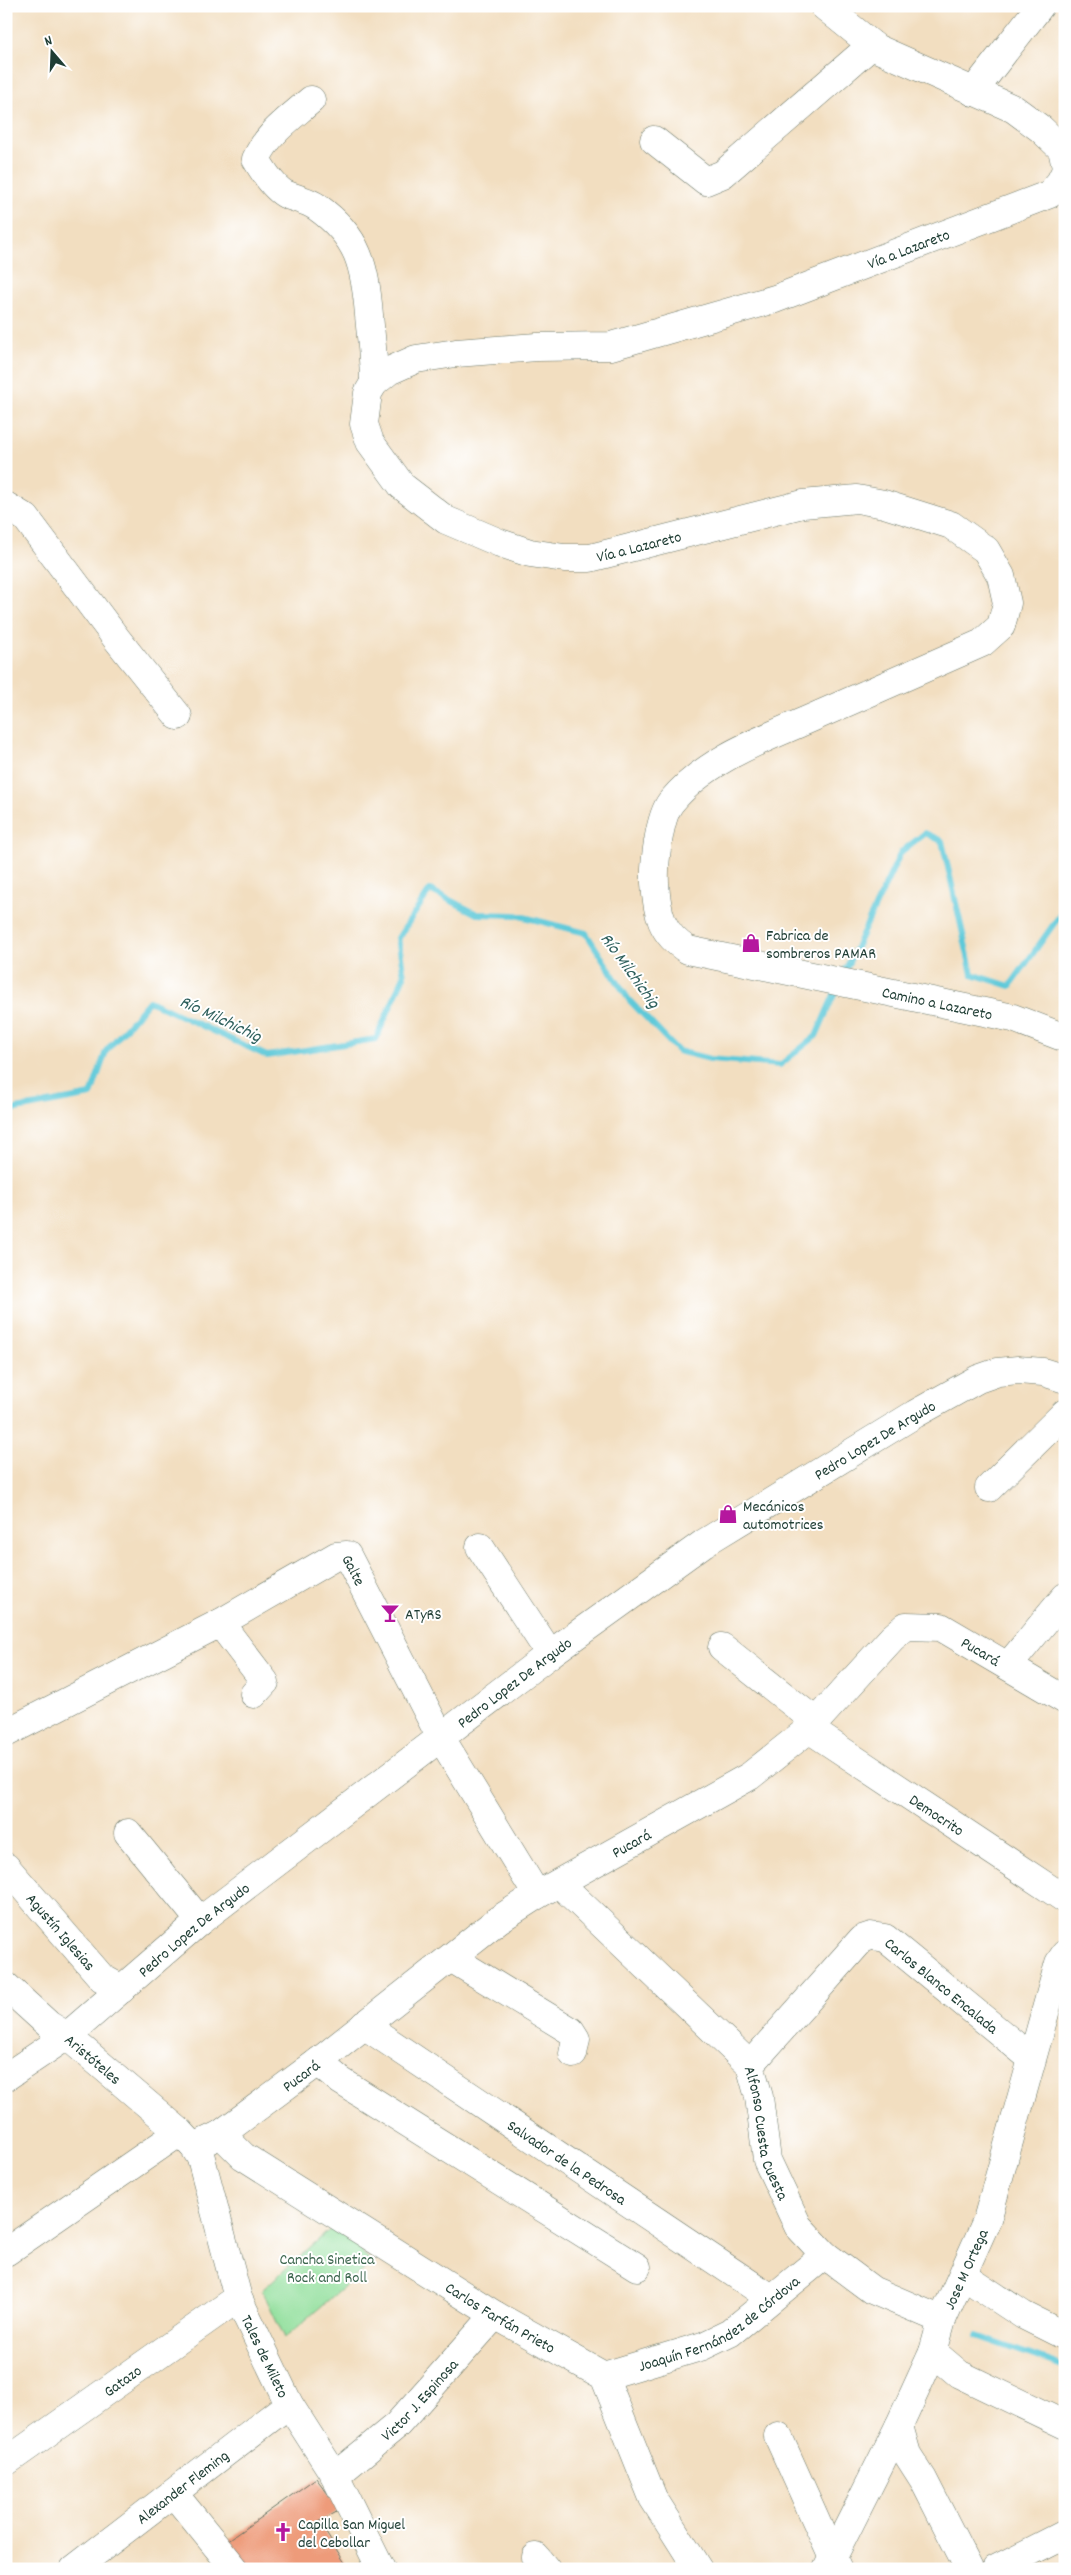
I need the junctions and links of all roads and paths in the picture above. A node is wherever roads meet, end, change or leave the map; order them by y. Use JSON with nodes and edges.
{"nodes":[{"id":1,"x":824,"y":6,"type":"edge"},
{"id":2,"x":1040,"y":6,"type":"edge"},
{"id":3,"x":872,"y":45,"type":"junction"},
{"id":4,"x":972,"y":92,"type":"junction"},
{"id":5,"x":311,"y":100,"type":"dead end"},
{"id":6,"x":654,"y":140,"type":"dead end"},
{"id":7,"x":1064,"y":155,"type":"edge"},
{"id":8,"x":374,"y":383,"type":"junction"},
{"id":9,"x":6,"y":506,"type":"edge"},
{"id":10,"x":178,"y":716,"type":"dead end"},
{"id":11,"x":808,"y":975,"type":"joint"},
{"id":12,"x":1065,"y":1038,"type":"edge"},
{"id":13,"x":1065,"y":1379,"type":"edge"},
{"id":14,"x":1065,"y":1413,"type":"edge"},
{"id":15,"x":990,"y":1488,"type":"dead end"},
{"id":16,"x":480,"y":1547,"type":"dead end"},
{"id":17,"x":1065,"y":1597,"type":"edge"},
{"id":18,"x":220,"y":1623,"type":"junction"},
{"id":19,"x":722,"y":1648,"type":"dead end"},
{"id":20,"x":550,"y":1654,"type":"junction"},
{"id":21,"x":1008,"y":1666,"type":"junction"},
{"id":22,"x":254,"y":1694,"type":"dead end"},
{"id":23,"x":1065,"y":1700,"type":"edge"},
{"id":24,"x":812,"y":1725,"type":"junction"},
{"id":25,"x":6,"y":1733,"type":"edge"},
{"id":26,"x":441,"y":1738,"type":"junction"},
{"id":27,"x":128,"y":1833,"type":"dead end"},
{"id":28,"x":6,"y":1867,"type":"edge"},
{"id":29,"x":548,"y":1889,"type":"junction"},
{"id":30,"x":1065,"y":1899,"type":"edge"},
{"id":31,"x":200,"y":1921,"type":"junction"},
{"id":32,"x":1065,"y":1954,"type":"edge"},
{"id":33,"x":451,"y":1958,"type":"junction"},
{"id":34,"x":6,"y":1986,"type":"edge"},
{"id":35,"x":122,"y":1989,"type":"junction"},
{"id":36,"x":364,"y":2026,"type":"junction"},
{"id":37,"x":67,"y":2036,"type":"junction"},
{"id":38,"x":573,"y":2054,"type":"dead end"},
{"id":39,"x":1031,"y":2058,"type":"junction"},
{"id":40,"x":318,"y":2062,"type":"junction"},
{"id":41,"x":750,"y":2065,"type":"junction"},
{"id":42,"x":6,"y":2077,"type":"edge"},
{"id":43,"x":221,"y":2134,"type":"junction"},
{"id":44,"x":187,"y":2140,"type":"junction"},
{"id":45,"x":6,"y":2252,"type":"edge"},
{"id":46,"x":824,"y":2256,"type":"junction"},
{"id":47,"x":637,"y":2268,"type":"dead end"},
{"id":48,"x":964,"y":2276,"type":"junction"},
{"id":49,"x":238,"y":2298,"type":"junction"},
{"id":50,"x":771,"y":2298,"type":"junction"},
{"id":51,"x":496,"y":2315,"type":"junction"},
{"id":52,"x":942,"y":2320,"type":"junction"},
{"id":53,"x":1065,"y":2336,"type":"edge"},
{"id":54,"x":933,"y":2352,"type":"junction"},
{"id":55,"x":604,"y":2376,"type":"junction"},
{"id":56,"x":290,"y":2404,"type":"junction"},
{"id":57,"x":1065,"y":2425,"type":"edge"},
{"id":58,"x":899,"y":2426,"type":"junction"},
{"id":59,"x":778,"y":2436,"type":"dead end"},
{"id":60,"x":6,"y":2462,"type":"edge"},
{"id":61,"x":335,"y":2476,"type":"junction"},
{"id":62,"x":174,"y":2494,"type":"junction"},
{"id":63,"x":1065,"y":2534,"type":"edge"},
{"id":64,"x":833,"y":2564,"type":"edge"},
{"id":65,"x":74,"y":2569,"type":"edge"},
{"id":66,"x":235,"y":2569,"type":"edge"},
{"id":67,"x":381,"y":2569,"type":"edge"},
{"id":68,"x":698,"y":2569,"type":"edge"},
{"id":69,"x":969,"y":2569,"type":"edge"},
{"id":70,"x":996,"y":2569,"type":"edge"}],
"edges":[{"from":1,"to":3,"type":"street","name":"Vía a Lazareto"},
{"from":2,"to":4,"type":"street"},
{"from":3,"to":4,"type":"street","name":"Vía a Lazareto"},
{"from":3,"to":6,"type":"street"},
{"from":4,"to":7,"type":"street","name":"Vía a Lazareto"},
{"from":5,"to":8,"type":"street"},
{"from":7,"to":8,"type":"street","name":"Vía a Lazareto"},
{"from":8,"to":11,"type":"street","name":"Vía a Lazareto"},
{"from":9,"to":10,"type":"street"},
{"from":11,"to":12,"type":"street","name":"Camino a Lazareto"},
{"from":13,"to":20,"type":"street","name":"Pedro Lopez De Argudo"},
{"from":14,"to":15,"type":"street"},
{"from":16,"to":20,"type":"street"},
{"from":17,"to":21,"type":"street"},
{"from":18,"to":22,"type":"street"},
{"from":18,"to":25,"type":"street","name":"Galte"},
{"from":18,"to":26,"type":"street","name":"Galte"},
{"from":19,"to":24,"type":"street","name":"Democrito"},
{"from":20,"to":26,"type":"street","name":"Pedro Lopez De Argudo"},
{"from":21,"to":23,"type":"street","name":"Pucará"},
{"from":21,"to":24,"type":"street","name":"Pucará"},
{"from":24,"to":29,"type":"street","name":"Pucará"},
{"from":24,"to":30,"type":"street","name":"Democrito"},
{"from":26,"to":29,"type":"street","name":"Galte"},
{"from":26,"to":31,"type":"street","name":"Pedro Lopez De Argudo"},
{"from":27,"to":31,"type":"street"},
{"from":28,"to":35,"type":"street","name":"Agustín Iglesias"},
{"from":29,"to":33,"type":"street","name":"Pucará"},
{"from":29,"to":41,"type":"street","name":"Alfonso Cuesta Cuesta"},
{"from":31,"to":35,"type":"street","name":"Pedro Lopez De Argudo"},
{"from":32,"to":39,"type":"street","name":"Jose M Ortega"},
{"from":33,"to":36,"type":"street","name":"Pucará"},
{"from":33,"to":38,"type":"street"},
{"from":34,"to":37,"type":"street","name":"Aristóteles"},
{"from":35,"to":37,"type":"street","name":"Pedro Lopez De Argudo"},
{"from":36,"to":40,"type":"street","name":"Pucará"},
{"from":36,"to":50,"type":"street","name":"Salvador de la Pedrosa"},
{"from":37,"to":42,"type":"street","name":"Pedro Lopez De Argudo"},
{"from":37,"to":44,"type":"street","name":"Aristóteles"},
{"from":39,"to":41,"type":"street","name":"Carlos Blanco Encalada"},
{"from":39,"to":48,"type":"street","name":"Jose M Ortega"},
{"from":40,"to":43,"type":"street","name":"Pucará"},
{"from":40,"to":47,"type":"street"},
{"from":41,"to":46,"type":"street","name":"Alfonso Cuesta Cuesta"},
{"from":43,"to":44,"type":"street","name":"Pucará"},
{"from":43,"to":51,"type":"street","name":"Carlos Farfán Prieto"},
{"from":44,"to":45,"type":"street","name":"Pucará"},
{"from":44,"to":49,"type":"street","name":"Tales de Mileto"},
{"from":46,"to":50,"type":"street","name":"Joaquín Fernández de Córdova"},
{"from":46,"to":52,"type":"street","name":"Alfonso Cuesta Cuesta"},
{"from":48,"to":52,"type":"street","name":"Jose M Ortega"},
{"from":48,"to":53,"type":"street"},
{"from":49,"to":56,"type":"street","name":"Tales de Mileto"},
{"from":49,"to":60,"type":"street","name":"Gatazo"},
{"from":50,"to":55,"type":"street","name":"Joaquín Fernández de Córdova"},
{"from":51,"to":55,"type":"street","name":"Carlos Farfán Prieto"},
{"from":51,"to":61,"type":"street","name":"Victor J. Espinosa"},
{"from":52,"to":54,"type":"street","name":"Jose M Ortega"},
{"from":54,"to":57,"type":"street"},
{"from":54,"to":58,"type":"street","name":"Jose M Ortega"},
{"from":55,"to":68,"type":"street"},
{"from":56,"to":61,"type":"street","name":"Tales de Mileto"},
{"from":56,"to":62,"type":"street","name":"Alexander Fleming"},
{"from":58,"to":64,"type":"street","name":"Jose M Ortega"},
{"from":58,"to":69,"type":"street"},
{"from":59,"to":64,"type":"street"},
{"from":61,"to":67,"type":"street","name":"Tales de Mileto"},
{"from":62,"to":65,"type":"street","name":"Alexander Fleming"},
{"from":62,"to":66,"type":"street"},
{"from":63,"to":70,"type":"street"}]}
